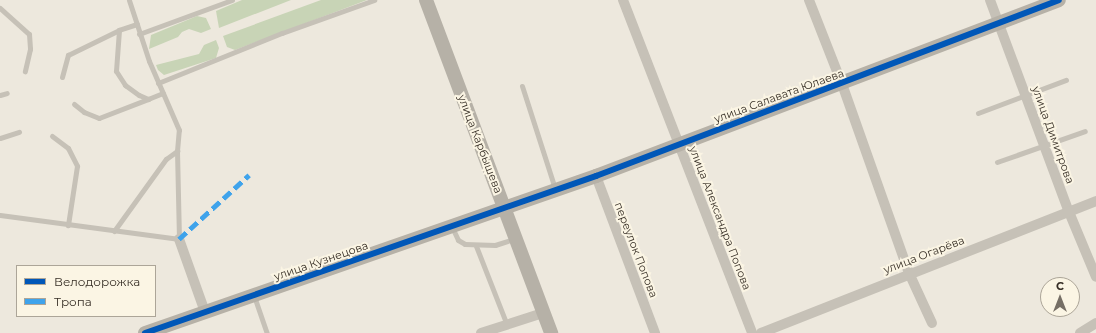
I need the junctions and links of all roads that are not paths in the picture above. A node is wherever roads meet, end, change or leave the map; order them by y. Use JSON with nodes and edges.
{"nodes":[{"id":1,"x":129,"y":0,"type":"edge"},
{"id":2,"x":232,"y":0,"type":"edge"},
{"id":3,"x":374,"y":0,"type":"edge"},
{"id":4,"x":426,"y":0,"type":"edge"},
{"id":5,"x":623,"y":0,"type":"edge"},
{"id":6,"x":809,"y":0,"type":"edge"},
{"id":7,"x":990,"y":0,"type":"edge"},
{"id":8,"x":1058,"y":0,"type":"edge"},
{"id":9,"x":0,"y":8,"type":"edge"},
{"id":10,"x":999,"y":23,"type":"junction"},
{"id":11,"x":137,"y":24,"type":"junction"},
{"id":12,"x":119,"y":30,"type":"junction"},
{"id":13,"x":139,"y":34,"type":"junction"},
{"id":14,"x":25,"y":71,"type":"dead end"},
{"id":15,"x":62,"y":77,"type":"dead end"},
{"id":16,"x":1066,"y":80,"type":"dead end"},
{"id":17,"x":158,"y":83,"type":"junction"},
{"id":18,"x":842,"y":84,"type":"junction"},
{"id":19,"x":522,"y":86,"type":"dead end"},
{"id":20,"x":7,"y":93,"type":"dead end"},
{"id":21,"x":163,"y":93,"type":"junction"},
{"id":22,"x":0,"y":95,"type":"edge"},
{"id":23,"x":1026,"y":96,"type":"junction"},
{"id":24,"x":148,"y":99,"type":"junction"},
{"id":25,"x":74,"y":104,"type":"dead end"},
{"id":26,"x":978,"y":113,"type":"dead end"},
{"id":27,"x":1085,"y":131,"type":"dead end"},
{"id":28,"x":19,"y":132,"type":"dead end"},
{"id":29,"x":52,"y":136,"type":"dead end"},
{"id":30,"x":0,"y":138,"type":"edge"},
{"id":31,"x":678,"y":144,"type":"junction"},
{"id":32,"x":1044,"y":146,"type":"junction"},
{"id":33,"x":177,"y":151,"type":"junction"},
{"id":34,"x":997,"y":162,"type":"dead end"},
{"id":35,"x":596,"y":176,"type":"junction"},
{"id":36,"x":556,"y":190,"type":"junction"},
{"id":37,"x":1096,"y":201,"type":"edge"},
{"id":38,"x":504,"y":209,"type":"junction"},
{"id":39,"x":1069,"y":212,"type":"junction"},
{"id":40,"x":0,"y":215,"type":"edge"},
{"id":41,"x":68,"y":225,"type":"junction"},
{"id":42,"x":452,"y":227,"type":"junction"},
{"id":43,"x":114,"y":231,"type":"junction"},
{"id":44,"x":514,"y":238,"type":"junction"},
{"id":45,"x":179,"y":239,"type":"junction"},
{"id":46,"x":476,"y":246,"type":"junction"},
{"id":47,"x":909,"y":273,"type":"junction"},
{"id":48,"x":1096,"y":277,"type":"edge"},
{"id":49,"x":254,"y":295,"type":"junction"},
{"id":50,"x":205,"y":312,"type":"junction"},
{"id":51,"x":544,"y":313,"type":"junction"},
{"id":52,"x":932,"y":323,"type":"dead end"},
{"id":53,"x":1096,"y":324,"type":"edge"},
{"id":54,"x":507,"y":325,"type":"junction"},
{"id":55,"x":145,"y":333,"type":"edge"},
{"id":56,"x":267,"y":333,"type":"edge"},
{"id":57,"x":481,"y":333,"type":"edge"},
{"id":58,"x":551,"y":333,"type":"edge"},
{"id":59,"x":655,"y":333,"type":"edge"},
{"id":60,"x":752,"y":333,"type":"edge"},
{"id":61,"x":761,"y":333,"type":"edge"},
{"id":62,"x":1080,"y":333,"type":"edge"}],
"edges":[{"from":1,"to":11,"type":"lane"},
{"from":2,"to":13,"type":"lane"},
{"from":3,"to":17,"type":"lane"},
{"from":4,"to":38,"type":"street","name":"улица Карбышева"},
{"from":5,"to":31,"type":"street","name":"улица Александра Попова"},
{"from":6,"to":18,"type":"street"},
{"from":7,"to":10,"type":"street","name":"улица Димитрова"},
{"from":8,"to":10,"type":"street","name":"улица Салавата Юлаева"},
{"from":9,"to":14,"type":"lane"},
{"from":10,"to":18,"type":"street","name":"улица Салавата Юлаева"},
{"from":10,"to":23,"type":"street","name":"улица Димитрова"},
{"from":11,"to":12,"type":"lane"},
{"from":11,"to":13,"type":"lane"},
{"from":12,"to":15,"type":"lane"},
{"from":12,"to":24,"type":"lane"},
{"from":13,"to":17,"type":"lane"},
{"from":16,"to":23,"type":"lane"},
{"from":17,"to":21,"type":"lane"},
{"from":18,"to":31,"type":"street","name":"улица Салавата Юлаева"},
{"from":18,"to":47,"type":"street"},
{"from":19,"to":36,"type":"lane"},
{"from":20,"to":22,"type":"lane"},
{"from":21,"to":24,"type":"lane"},
{"from":21,"to":33,"type":"lane"},
{"from":23,"to":26,"type":"lane"},
{"from":23,"to":32,"type":"street","name":"улица Димитрова"},
{"from":24,"to":25,"type":"lane"},
{"from":27,"to":32,"type":"lane"},
{"from":28,"to":30,"type":"lane"},
{"from":29,"to":41,"type":"lane"},
{"from":31,"to":35,"type":"street","name":"улица Салавата Юлаева"},
{"from":31,"to":60,"type":"street","name":"улица Александра Попова"},
{"from":32,"to":34,"type":"lane"},
{"from":32,"to":39,"type":"street","name":"улица Димитрова"},
{"from":33,"to":43,"type":"lane"},
{"from":33,"to":45,"type":"lane"},
{"from":35,"to":36,"type":"street","name":"улица Салавата Юлаева"},
{"from":35,"to":59,"type":"street","name":"переулок Попова"},
{"from":36,"to":38,"type":"street","name":"улица Салавата Юлаева"},
{"from":37,"to":39,"type":"street","name":"улица Огарёва"},
{"from":38,"to":42,"type":"street","name":"улица Кузнецова"},
{"from":38,"to":44,"type":"street","name":"улица Карбышева"},
{"from":39,"to":47,"type":"street","name":"улица Огарёва"},
{"from":39,"to":48,"type":"street","name":"улица Димитрова"},
{"from":40,"to":41,"type":"lane"},
{"from":41,"to":43,"type":"lane"},
{"from":42,"to":46,"type":"lane"},
{"from":42,"to":49,"type":"street","name":"улица Кузнецова"},
{"from":43,"to":45,"type":"lane"},
{"from":44,"to":46,"type":"lane"},
{"from":44,"to":51,"type":"street","name":"улица Карбышева"},
{"from":45,"to":50,"type":"street"},
{"from":46,"to":54,"type":"lane"},
{"from":47,"to":52,"type":"street"},
{"from":47,"to":61,"type":"street","name":"улица Огарёва"},
{"from":49,"to":50,"type":"street","name":"улица Кузнецова"},
{"from":49,"to":56,"type":"lane"},
{"from":50,"to":55,"type":"street","name":"улица Кузнецова"},
{"from":51,"to":54,"type":"street"},
{"from":51,"to":58,"type":"street","name":"улица Карбышева"},
{"from":53,"to":62,"type":"street"},
{"from":54,"to":57,"type":"street"}]}
